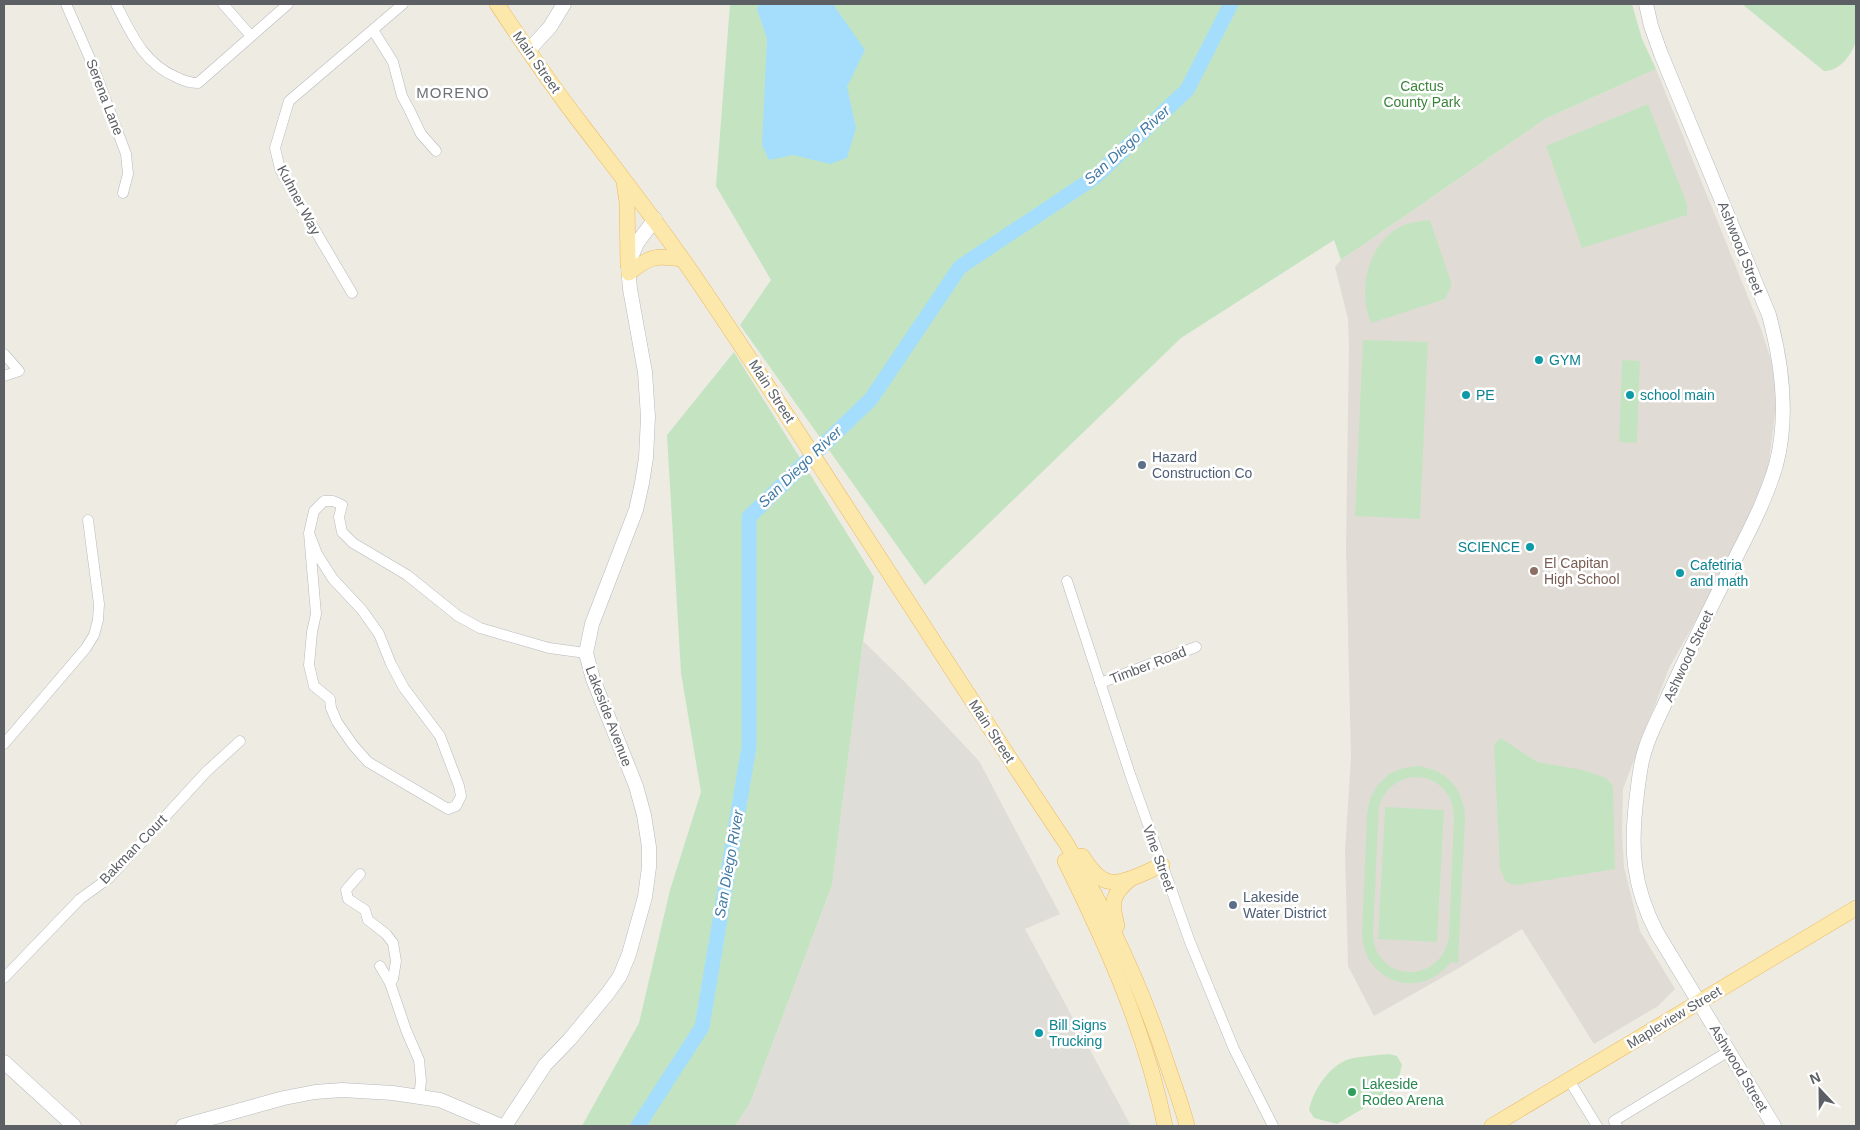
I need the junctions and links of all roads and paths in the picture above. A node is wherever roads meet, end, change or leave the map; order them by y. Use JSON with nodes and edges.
{"nodes":[{"id":1,"x":66,"y":4,"type":"edge"},
{"id":2,"x":116,"y":4,"type":"edge"},
{"id":3,"x":223,"y":4,"type":"edge"},
{"id":4,"x":288,"y":4,"type":"edge"},
{"id":5,"x":403,"y":4,"type":"edge"},
{"id":6,"x":497,"y":4,"type":"edge"},
{"id":7,"x":564,"y":4,"type":"edge"},
{"id":8,"x":1646,"y":4,"type":"edge"},
{"id":9,"x":373,"y":30,"type":"junction"},
{"id":10,"x":251,"y":36,"type":"junction"},
{"id":11,"x":528,"y":52,"type":"junction"},
{"id":12,"x":436,"y":151,"type":"dead end"},
{"id":13,"x":623,"y":178,"type":"junction"},
{"id":14,"x":123,"y":193,"type":"dead end"},
{"id":15,"x":655,"y":219,"type":"junction"},
{"id":16,"x":682,"y":259,"type":"junction"},
{"id":17,"x":628,"y":269,"type":"junction"},
{"id":18,"x":352,"y":293,"type":"dead end"},
{"id":19,"x":4,"y":354,"type":"edge"},
{"id":20,"x":4,"y":376,"type":"edge"},
{"id":21,"x":88,"y":520,"type":"dead end"},
{"id":22,"x":309,"y":533,"type":"junction"},
{"id":23,"x":1068,"y":581,"type":"dead end"},
{"id":24,"x":1196,"y":647,"type":"dead end"},
{"id":25,"x":586,"y":653,"type":"junction"},
{"id":26,"x":1100,"y":683,"type":"junction"},
{"id":27,"x":240,"y":741,"type":"dead end"},
{"id":28,"x":4,"y":744,"type":"edge"},
{"id":29,"x":1030,"y":790,"type":"junction"},
{"id":30,"x":1162,"y":865,"type":"junction"},
{"id":31,"x":360,"y":874,"type":"dead end"},
{"id":32,"x":1132,"y":878,"type":"junction"},
{"id":33,"x":1856,"y":908,"type":"edge"},
{"id":34,"x":1124,"y":954,"type":"junction"},
{"id":35,"x":380,"y":966,"type":"dead end"},
{"id":36,"x":4,"y":978,"type":"edge"},
{"id":37,"x":390,"y":983,"type":"junction"},
{"id":38,"x":1699,"y":1002,"type":"junction"},
{"id":39,"x":1729,"y":1051,"type":"junction"},
{"id":40,"x":4,"y":1062,"type":"edge"},
{"id":41,"x":1569,"y":1080,"type":"junction"},
{"id":42,"x":419,"y":1097,"type":"junction"},
{"id":43,"x":74,"y":1126,"type":"edge"},
{"id":44,"x":183,"y":1126,"type":"edge"},
{"id":45,"x":503,"y":1126,"type":"edge"},
{"id":46,"x":1165,"y":1126,"type":"edge"},
{"id":47,"x":1187,"y":1126,"type":"edge"},
{"id":48,"x":1273,"y":1126,"type":"edge"},
{"id":49,"x":1492,"y":1126,"type":"edge"},
{"id":50,"x":1597,"y":1126,"type":"edge"},
{"id":51,"x":1617,"y":1126,"type":"edge"},
{"id":52,"x":1774,"y":1126,"type":"edge"}],
"edges":[{"from":1,"to":14,"type":"street","name":"Serena Lane"},
{"from":2,"to":10,"type":"street"},
{"from":3,"to":10,"type":"street"},
{"from":4,"to":10,"type":"street"},
{"from":5,"to":9,"type":"street","name":"Kuhner Way"},
{"from":6,"to":11,"type":"main road","name":"Main Street"},
{"from":7,"to":11,"type":"main road"},
{"from":8,"to":38,"type":"main road","name":"Ashwood Street"},
{"from":9,"to":12,"type":"street"},
{"from":9,"to":18,"type":"street","name":"Kuhner Way"},
{"from":11,"to":13,"type":"main road","name":"Main Street"},
{"from":13,"to":15,"type":"main road","name":"Main Street"},
{"from":13,"to":17,"type":"main road"},
{"from":15,"to":16,"type":"main road","name":"Main Street"},
{"from":15,"to":17,"type":"main road","name":"Lakeside Avenue"},
{"from":16,"to":17,"type":"main road"},
{"from":16,"to":29,"type":"main road","name":"Main Street"},
{"from":17,"to":25,"type":"main road","name":"Lakeside Avenue"},
{"from":19,"to":20,"type":"street"},
{"from":21,"to":28,"type":"street"},
{"from":22,"to":22,"type":"street"},
{"from":22,"to":25,"type":"street"},
{"from":23,"to":26,"type":"street","name":"Vine Street"},
{"from":24,"to":26,"type":"street","name":"Timber Road"},
{"from":25,"to":45,"type":"main road","name":"Lakeside Avenue"},
{"from":26,"to":30,"type":"street","name":"Vine Street"},
{"from":27,"to":36,"type":"street","name":"Bakman Court"},
{"from":29,"to":32,"type":"main road"},
{"from":29,"to":34,"type":"main road","name":"Main Street"},
{"from":29,"to":46,"type":"main road","name":"Main Street"},
{"from":30,"to":32,"type":"main road"},
{"from":30,"to":48,"type":"street","name":"Vine Street"},
{"from":31,"to":37,"type":"street"},
{"from":32,"to":34,"type":"main road"},
{"from":33,"to":38,"type":"main road","name":"Mapleview Street"},
{"from":34,"to":47,"type":"main road","name":"Main Street"},
{"from":35,"to":37,"type":"street"},
{"from":37,"to":42,"type":"street"},
{"from":38,"to":39,"type":"main road","name":"Ashwood Street"},
{"from":38,"to":41,"type":"main road","name":"Mapleview Street"},
{"from":39,"to":51,"type":"street"},
{"from":39,"to":52,"type":"main road","name":"Ashwood Street"},
{"from":40,"to":43,"type":"main road"},
{"from":41,"to":49,"type":"main road","name":"Mapleview Street"},
{"from":41,"to":50,"type":"street"},
{"from":42,"to":44,"type":"main road","name":"Lakeside Avenue"},
{"from":42,"to":45,"type":"main road","name":"Lakeside Avenue"}]}
